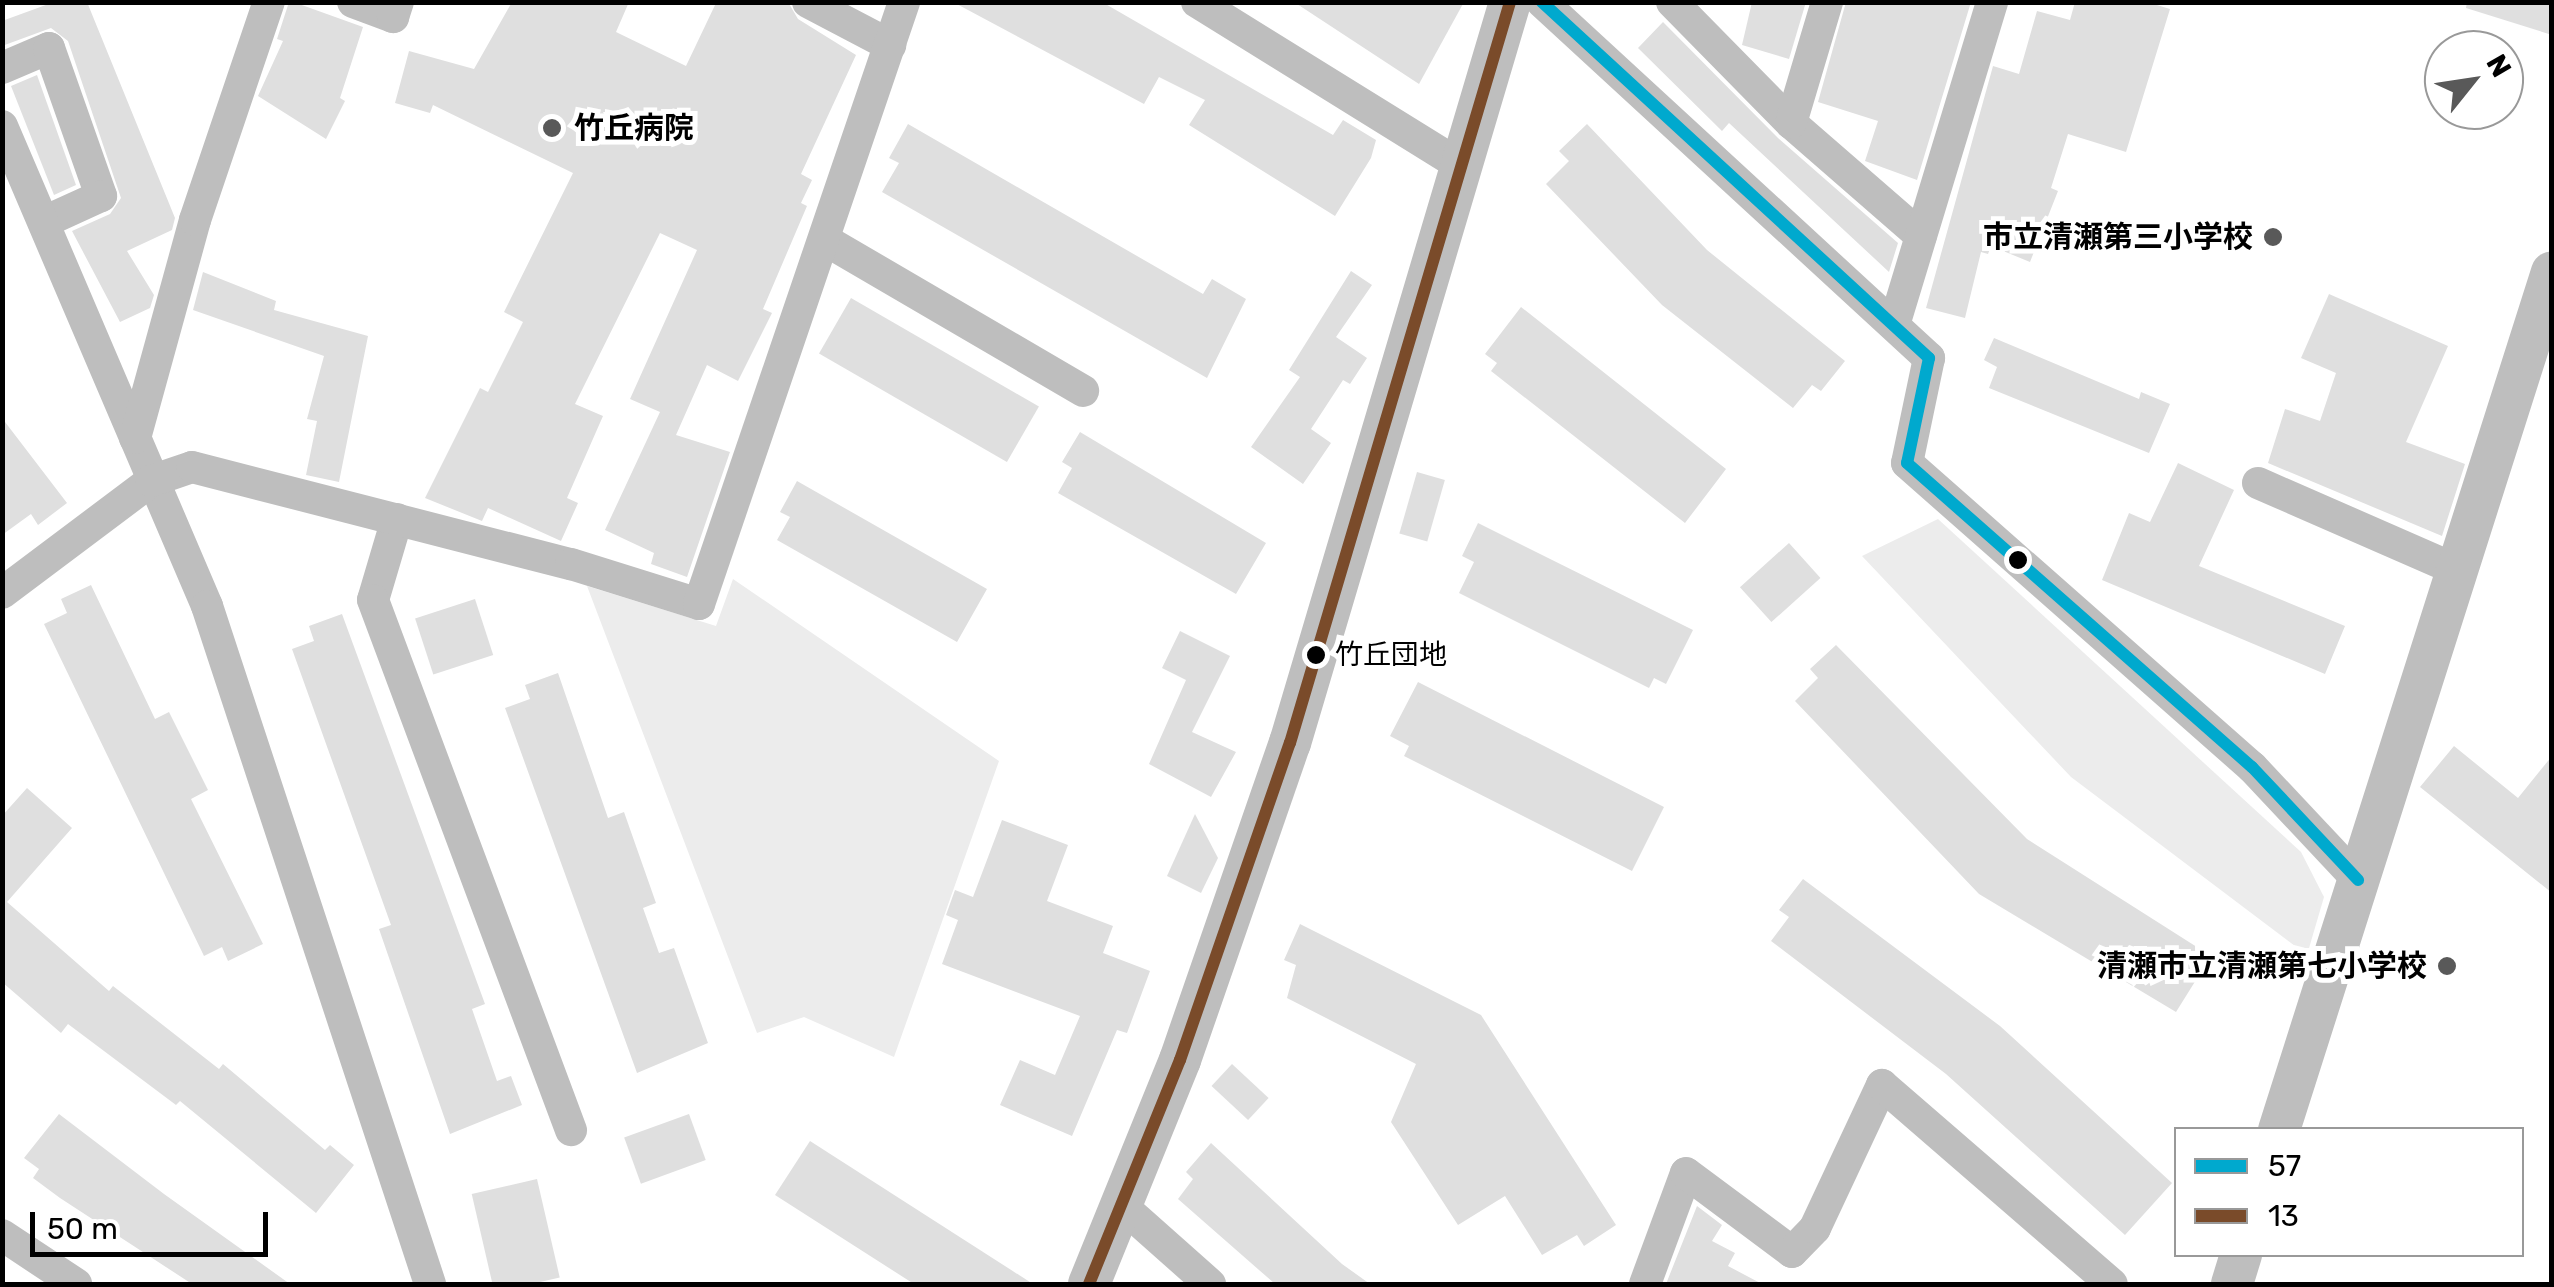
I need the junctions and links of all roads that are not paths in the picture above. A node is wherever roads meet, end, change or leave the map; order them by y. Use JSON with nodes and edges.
{"nodes":[{"id":1,"x":269,"y":2,"type":"edge"},
{"id":2,"x":353,"y":2,"type":"edge"},
{"id":3,"x":398,"y":2,"type":"edge"},
{"id":4,"x":904,"y":2,"type":"edge"},
{"id":5,"x":1198,"y":2,"type":"edge"},
{"id":6,"x":1510,"y":2,"type":"edge"},
{"id":7,"x":1542,"y":2,"type":"edge"},
{"id":8,"x":1672,"y":2,"type":"edge"},
{"id":9,"x":1827,"y":2,"type":"edge"},
{"id":10,"x":1992,"y":2,"type":"edge"},
{"id":11,"x":809,"y":3,"type":"edge"},
{"id":12,"x":890,"y":46,"type":"junction"},
{"id":13,"x":2,"y":68,"type":"edge"},
{"id":14,"x":1792,"y":123,"type":"junction"},
{"id":15,"x":2,"y":126,"type":"edge"},
{"id":16,"x":1462,"y":166,"type":"junction"},
{"id":17,"x":16,"y":191,"type":"edge"},
{"id":18,"x":44,"y":222,"type":"junction"},
{"id":19,"x":1922,"y":236,"type":"junction"},
{"id":20,"x":825,"y":240,"type":"junction"},
{"id":21,"x":2552,"y":272,"type":"edge"},
{"id":22,"x":1894,"y":325,"type":"junction"},
{"id":23,"x":1083,"y":391,"type":"dead end"},
{"id":24,"x":135,"y":438,"type":"junction"},
{"id":25,"x":152,"y":480,"type":"junction"},
{"id":26,"x":2258,"y":483,"type":"dead end"},
{"id":27,"x":397,"y":519,"type":"junction"},
{"id":28,"x":2455,"y":569,"type":"junction"},
{"id":29,"x":2,"y":593,"type":"edge"},
{"id":30,"x":2358,"y":880,"type":"junction"},
{"id":31,"x":2280,"y":1127,"type":"edge"},
{"id":32,"x":571,"y":1130,"type":"dead end"},
{"id":33,"x":1122,"y":1206,"type":"junction"},
{"id":34,"x":2,"y":1235,"type":"edge"},
{"id":35,"x":2240,"y":1257,"type":"edge"},
{"id":36,"x":76,"y":1284,"type":"edge"},
{"id":37,"x":430,"y":1284,"type":"edge"},
{"id":38,"x":1089,"y":1284,"type":"edge"},
{"id":39,"x":1210,"y":1284,"type":"edge"},
{"id":40,"x":1646,"y":1284,"type":"edge"},
{"id":41,"x":2112,"y":1284,"type":"edge"},
{"id":42,"x":2232,"y":1284,"type":"edge"}],
"edges":[{"from":1,"to":24,"type":"street"},
{"from":2,"to":3,"type":"street"},
{"from":4,"to":12,"type":"street"},
{"from":5,"to":16,"type":"street"},
{"from":6,"to":16,"type":"street"},
{"from":7,"to":22,"type":"street"},
{"from":8,"to":14,"type":"street"},
{"from":9,"to":14,"type":"street"},
{"from":10,"to":19,"type":"street"},
{"from":11,"to":12,"type":"street"},
{"from":12,"to":20,"type":"street"},
{"from":13,"to":18,"type":"street"},
{"from":14,"to":19,"type":"street"},
{"from":15,"to":17,"type":"street"},
{"from":16,"to":33,"type":"street"},
{"from":17,"to":18,"type":"street"},
{"from":18,"to":24,"type":"street"},
{"from":19,"to":22,"type":"street"},
{"from":20,"to":23,"type":"street"},
{"from":20,"to":27,"type":"street"},
{"from":21,"to":28,"type":"street"},
{"from":22,"to":30,"type":"street"},
{"from":24,"to":25,"type":"street"},
{"from":25,"to":27,"type":"street"},
{"from":25,"to":29,"type":"street"},
{"from":25,"to":37,"type":"street"},
{"from":26,"to":28,"type":"street"},
{"from":27,"to":32,"type":"street"},
{"from":28,"to":30,"type":"street"},
{"from":30,"to":31,"type":"street"},
{"from":33,"to":38,"type":"street"},
{"from":33,"to":39,"type":"street"},
{"from":34,"to":36,"type":"street"},
{"from":35,"to":42,"type":"street"},
{"from":40,"to":41,"type":"street"}]}
